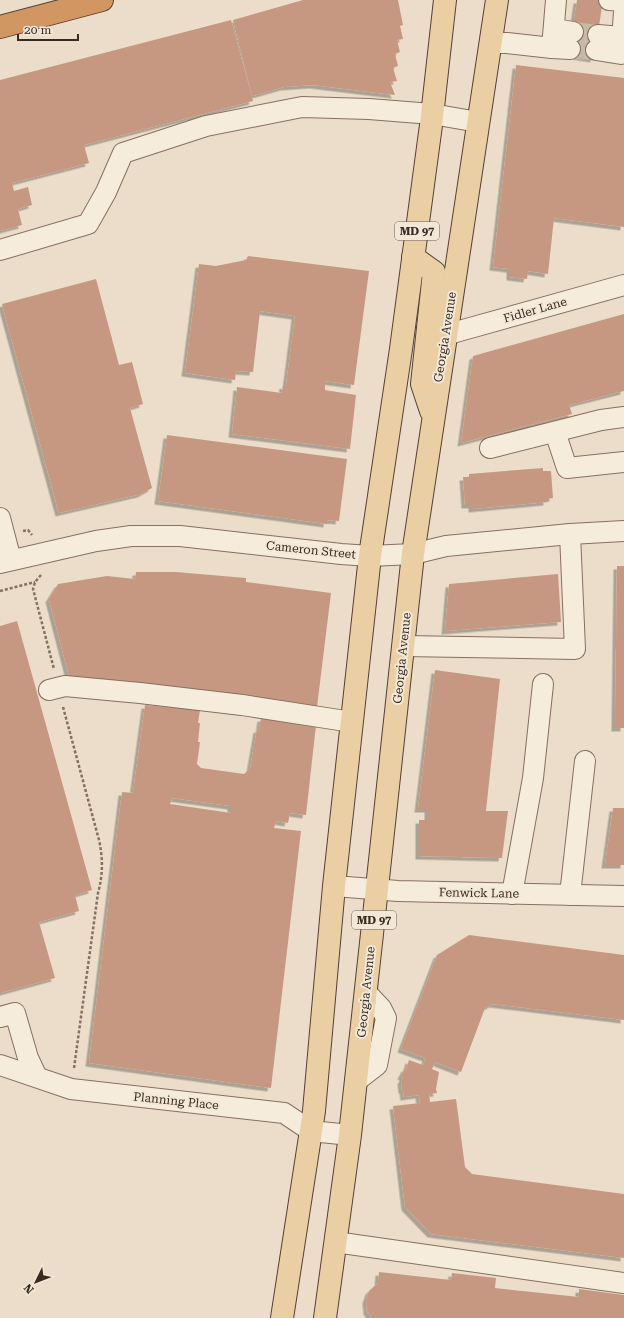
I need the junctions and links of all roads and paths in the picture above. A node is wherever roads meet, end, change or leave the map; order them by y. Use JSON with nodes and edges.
{"nodes":[{"id":1,"x":102,"y":0,"type":"edge"},
{"id":2,"x":445,"y":0,"type":"edge"},
{"id":3,"x":497,"y":0,"type":"edge"},
{"id":4,"x":556,"y":0,"type":"edge"},
{"id":5,"x":610,"y":0,"type":"edge"},
{"id":6,"x":624,"y":1,"type":"edge"},
{"id":7,"x":624,"y":12,"type":"edge"},
{"id":8,"x":0,"y":27,"type":"edge"},
{"id":9,"x":490,"y":43,"type":"junction"},
{"id":10,"x":597,"y":43,"type":"tunnel mouth"},
{"id":11,"x":432,"y":114,"type":"junction"},
{"id":12,"x":478,"y":122,"type":"junction"},
{"id":13,"x":0,"y":250,"type":"edge"},
{"id":14,"x":413,"y":257,"type":"junction"},
{"id":15,"x":624,"y":285,"type":"edge"},
{"id":16,"x":445,"y":335,"type":"junction"},
{"id":17,"x":433,"y":416,"type":"junction"},
{"id":18,"x":624,"y":417,"type":"edge"},
{"id":19,"x":556,"y":432,"type":"junction"},
{"id":20,"x":490,"y":448,"type":"dead end"},
{"id":21,"x":624,"y":462,"type":"edge"},
{"id":22,"x":2,"y":527,"type":"edge"},
{"id":23,"x":624,"y":531,"type":"edge"},
{"id":24,"x":570,"y":534,"type":"junction"},
{"id":25,"x":37,"y":554,"type":"junction"},
{"id":26,"x":412,"y":554,"type":"junction"},
{"id":27,"x":370,"y":556,"type":"junction"},
{"id":28,"x":6,"y":562,"type":"edge"},
{"id":29,"x":35,"y":582,"type":"junction"},
{"id":30,"x":0,"y":591,"type":"edge"},
{"id":31,"x":403,"y":646,"type":"junction"},
{"id":32,"x":543,"y":684,"type":"dead end"},
{"id":33,"x":54,"y":689,"type":"junction"},
{"id":34,"x":352,"y":722,"type":"junction"},
{"id":35,"x":585,"y":761,"type":"dead end"},
{"id":36,"x":334,"y":886,"type":"junction"},
{"id":37,"x":377,"y":888,"type":"junction"},
{"id":38,"x":512,"y":894,"type":"junction"},
{"id":39,"x":570,"y":895,"type":"junction"},
{"id":40,"x":624,"y":896,"type":"edge"},
{"id":41,"x":0,"y":1017,"type":"edge"},
{"id":42,"x":0,"y":1065,"type":"edge"},
{"id":43,"x":37,"y":1077,"type":"junction"},
{"id":44,"x":71,"y":1089,"type":"junction"},
{"id":45,"x":311,"y":1131,"type":"junction"},
{"id":46,"x":350,"y":1135,"type":"junction"},
{"id":47,"x":335,"y":1242,"type":"junction"},
{"id":48,"x":624,"y":1283,"type":"edge"},
{"id":49,"x":282,"y":1318,"type":"edge"},
{"id":50,"x":325,"y":1318,"type":"edge"}],
"edges":[{"from":1,"to":8,"type":"highway"},
{"from":2,"to":11,"type":"main road","number":"MD 97"},
{"from":3,"to":9,"type":"main road","name":"Georgia Avenue","number":"MD 97"},
{"from":4,"to":9,"type":"street"},
{"from":5,"to":6,"type":"street"},
{"from":7,"to":10,"type":"street"},
{"from":9,"to":12,"type":"main road","name":"Georgia Avenue","number":"MD 97"},
{"from":11,"to":12,"type":"street"},
{"from":11,"to":13,"type":"street"},
{"from":11,"to":14,"type":"main road","number":"MD 97"},
{"from":12,"to":16,"type":"main road","name":"Georgia Avenue","number":"MD 97"},
{"from":14,"to":17,"type":"main road","number":"MD 97"},
{"from":14,"to":27,"type":"main road","number":"MD 97"},
{"from":15,"to":16,"type":"street","name":"Fidler Lane"},
{"from":16,"to":17,"type":"main road","name":"Georgia Avenue","number":"MD 97"},
{"from":17,"to":26,"type":"main road","name":"Georgia Avenue","number":"MD 97"},
{"from":18,"to":19,"type":"street"},
{"from":19,"to":20,"type":"street"},
{"from":19,"to":21,"type":"street"},
{"from":22,"to":25,"type":"path"},
{"from":22,"to":28,"type":"street"},
{"from":23,"to":24,"type":"street","name":"Cameron Street"},
{"from":24,"to":26,"type":"street","name":"Cameron Street"},
{"from":24,"to":31,"type":"street"},
{"from":25,"to":27,"type":"street","name":"Cameron Street"},
{"from":25,"to":28,"type":"street","name":"Cameron Street"},
{"from":25,"to":29,"type":"path"},
{"from":26,"to":27,"type":"street","name":"Cameron Street"},
{"from":26,"to":31,"type":"main road","name":"Georgia Avenue","number":"MD 97"},
{"from":27,"to":34,"type":"main road","number":"MD 97"},
{"from":29,"to":30,"type":"path"},
{"from":29,"to":33,"type":"path"},
{"from":31,"to":37,"type":"main road","name":"Georgia Avenue","number":"MD 97"},
{"from":32,"to":38,"type":"street"},
{"from":33,"to":34,"type":"street"},
{"from":33,"to":44,"type":"path"},
{"from":34,"to":36,"type":"main road","number":"MD 97"},
{"from":35,"to":39,"type":"street"},
{"from":36,"to":37,"type":"street","name":"Fenwick Lane"},
{"from":36,"to":45,"type":"main road","number":"MD 97"},
{"from":37,"to":38,"type":"street","name":"Fenwick Lane"},
{"from":37,"to":46,"type":"main road","name":"Georgia Avenue","number":"MD 97"},
{"from":38,"to":39,"type":"street","name":"Fenwick Lane"},
{"from":39,"to":40,"type":"street","name":"Fenwick Lane"},
{"from":41,"to":43,"type":"street"},
{"from":42,"to":43,"type":"street","name":"Planning Place"},
{"from":43,"to":44,"type":"street","name":"Planning Place"},
{"from":44,"to":45,"type":"street","name":"Planning Place"},
{"from":45,"to":46,"type":"street","name":"Planning Place"},
{"from":45,"to":49,"type":"main road","number":"MD 97"},
{"from":46,"to":47,"type":"main road","name":"Georgia Avenue","number":"MD 97"},
{"from":47,"to":48,"type":"street"},
{"from":47,"to":50,"type":"main road","name":"Georgia Avenue","number":"MD 97"}]}
